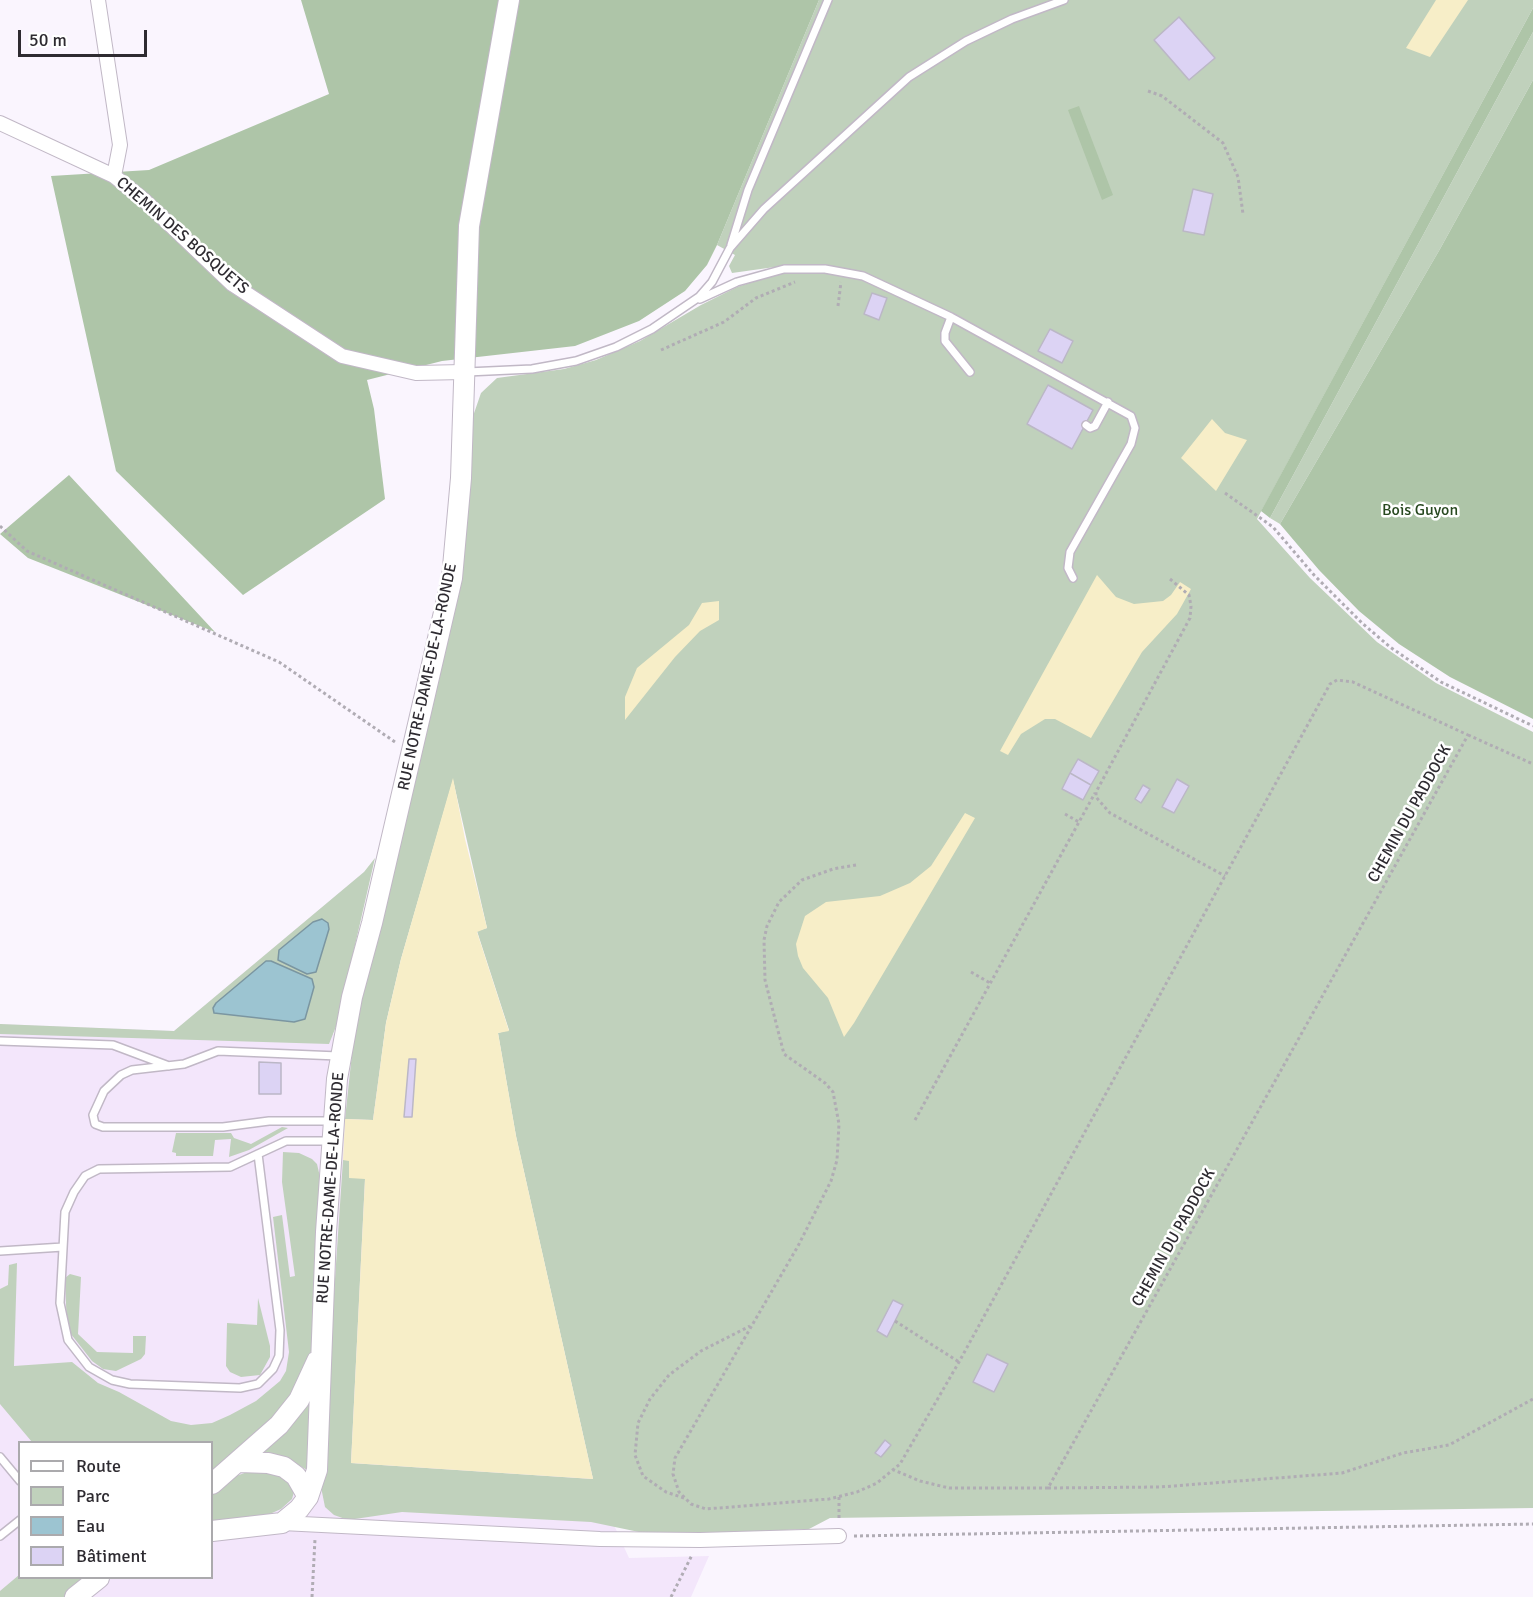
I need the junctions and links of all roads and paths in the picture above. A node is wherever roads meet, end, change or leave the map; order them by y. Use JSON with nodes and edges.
{"nodes":[{"id":1,"x":98,"y":0,"type":"edge"},
{"id":2,"x":509,"y":0,"type":"edge"},
{"id":3,"x":828,"y":0,"type":"edge"},
{"id":4,"x":1064,"y":0,"type":"edge"},
{"id":5,"x":1148,"y":91,"type":"dead end"},
{"id":6,"x":0,"y":123,"type":"edge"},
{"id":7,"x":114,"y":176,"type":"junction"},
{"id":8,"x":1243,"y":214,"type":"dead end"},
{"id":9,"x":730,"y":248,"type":"junction"},
{"id":10,"x":810,"y":268,"type":"junction"},
{"id":11,"x":843,"y":272,"type":"junction"},
{"id":12,"x":838,"y":306,"type":"dead end"},
{"id":13,"x":685,"y":308,"type":"junction"},
{"id":14,"x":951,"y":317,"type":"junction"},
{"id":15,"x":661,"y":350,"type":"dead end"},
{"id":16,"x":463,"y":372,"type":"junction"},
{"id":17,"x":970,"y":372,"type":"dead end"},
{"id":18,"x":1108,"y":402,"type":"junction"},
{"id":19,"x":1086,"y":425,"type":"dead end"},
{"id":20,"x":1225,"y":493,"type":"dead end"},
{"id":21,"x":0,"y":526,"type":"edge"},
{"id":22,"x":1073,"y":578,"type":"dead end"},
{"id":23,"x":1170,"y":579,"type":"dead end"},
{"id":24,"x":1533,"y":726,"type":"edge"},
{"id":25,"x":1468,"y":735,"type":"junction"},
{"id":26,"x":411,"y":753,"type":"junction"},
{"id":27,"x":1533,"y":764,"type":"edge"},
{"id":28,"x":1096,"y":792,"type":"junction"},
{"id":29,"x":1065,"y":814,"type":"dead end"},
{"id":30,"x":1079,"y":822,"type":"junction"},
{"id":31,"x":856,"y":865,"type":"dead end"},
{"id":32,"x":1225,"y":876,"type":"junction"},
{"id":33,"x":971,"y":972,"type":"dead end"},
{"id":34,"x":990,"y":983,"type":"junction"},
{"id":35,"x":0,"y":1041,"type":"edge"},
{"id":36,"x":340,"y":1056,"type":"junction"},
{"id":37,"x":172,"y":1067,"type":"junction"},
{"id":38,"x":915,"y":1120,"type":"dead end"},
{"id":39,"x":333,"y":1121,"type":"junction"},
{"id":40,"x":332,"y":1141,"type":"junction"},
{"id":41,"x":258,"y":1154,"type":"junction"},
{"id":42,"x":63,"y":1247,"type":"junction"},
{"id":43,"x":0,"y":1251,"type":"edge"},
{"id":44,"x":895,"y":1320,"type":"dead end"},
{"id":45,"x":752,"y":1325,"type":"junction"},
{"id":46,"x":321,"y":1350,"type":"junction"},
{"id":47,"x":959,"y":1362,"type":"junction"},
{"id":48,"x":1533,"y":1399,"type":"edge"},
{"id":49,"x":0,"y":1457,"type":"edge"},
{"id":50,"x":239,"y":1462,"type":"junction"},
{"id":51,"x":894,"y":1470,"type":"junction"},
{"id":52,"x":18,"y":1479,"type":"edge"},
{"id":53,"x":213,"y":1483,"type":"edge"},
{"id":54,"x":1048,"y":1488,"type":"junction"},
{"id":55,"x":308,"y":1497,"type":"junction"},
{"id":56,"x":839,"y":1497,"type":"junction"},
{"id":57,"x":686,"y":1499,"type":"junction"},
{"id":58,"x":18,"y":1522,"type":"edge"},
{"id":59,"x":282,"y":1523,"type":"junction"},
{"id":60,"x":315,"y":1524,"type":"junction"},
{"id":61,"x":1533,"y":1524,"type":"edge"},
{"id":62,"x":213,"y":1531,"type":"edge"},
{"id":63,"x":0,"y":1536,"type":"edge"},
{"id":64,"x":839,"y":1536,"type":"junction"},
{"id":65,"x":700,"y":1540,"type":"junction"},
{"id":66,"x":98,"y":1579,"type":"edge"},
{"id":67,"x":75,"y":1597,"type":"edge"},
{"id":68,"x":312,"y":1597,"type":"edge"},
{"id":69,"x":671,"y":1597,"type":"edge"}],
"edges":[{"from":1,"to":7,"type":"street"},
{"from":2,"to":16,"type":"main road","name":"RUE NOTRE-DAME-DE-LA-RONDE"},
{"from":3,"to":9,"type":"lane"},
{"from":4,"to":9,"type":"lane"},
{"from":5,"to":8,"type":"path"},
{"from":6,"to":7,"type":"street","name":"CHEMIN DES BOSQUETS"},
{"from":7,"to":16,"type":"street","name":"CHEMIN DES BOSQUETS"},
{"from":9,"to":13,"type":"lane"},
{"from":10,"to":11,"type":"lane"},
{"from":10,"to":13,"type":"lane"},
{"from":10,"to":15,"type":"path"},
{"from":11,"to":12,"type":"path"},
{"from":11,"to":14,"type":"lane"},
{"from":13,"to":16,"type":"lane"},
{"from":14,"to":17,"type":"lane"},
{"from":14,"to":18,"type":"lane"},
{"from":16,"to":26,"type":"main road","name":"RUE NOTRE-DAME-DE-LA-RONDE"},
{"from":18,"to":19,"type":"lane"},
{"from":18,"to":22,"type":"lane"},
{"from":20,"to":24,"type":"path"},
{"from":21,"to":26,"type":"path"},
{"from":23,"to":28,"type":"path"},
{"from":25,"to":27,"type":"path"},
{"from":25,"to":32,"type":"path","name":"CHEMIN DU PADDOCK"},
{"from":25,"to":54,"type":"path","name":"CHEMIN DU PADDOCK"},
{"from":26,"to":36,"type":"main road","name":"RUE NOTRE-DAME-DE-LA-RONDE"},
{"from":28,"to":30,"type":"path"},
{"from":28,"to":32,"type":"path"},
{"from":29,"to":30,"type":"path"},
{"from":30,"to":34,"type":"path"},
{"from":31,"to":45,"type":"path"},
{"from":32,"to":47,"type":"path","name":"CHEMIN DU PADDOCK"},
{"from":33,"to":34,"type":"path"},
{"from":34,"to":38,"type":"path"},
{"from":35,"to":37,"type":"lane"},
{"from":36,"to":37,"type":"lane"},
{"from":36,"to":39,"type":"main road","name":"RUE NOTRE-DAME-DE-LA-RONDE"},
{"from":37,"to":39,"type":"lane"},
{"from":39,"to":40,"type":"main road","name":"RUE NOTRE-DAME-DE-LA-RONDE"},
{"from":40,"to":41,"type":"lane"},
{"from":40,"to":46,"type":"main road","name":"RUE NOTRE-DAME-DE-LA-RONDE"},
{"from":41,"to":42,"type":"lane"},
{"from":41,"to":42,"type":"lane"},
{"from":42,"to":43,"type":"lane"},
{"from":44,"to":47,"type":"path"},
{"from":45,"to":57,"type":"path"},
{"from":45,"to":57,"type":"path","name":"CHEMIN DU PADDOCK"},
{"from":46,"to":50,"type":"main road","name":"RUE NOTRE-DAME-DE-LA-RONDE"},
{"from":46,"to":55,"type":"main road","name":"RUE NOTRE-DAME-DE-LA-RONDE"},
{"from":47,"to":51,"type":"path","name":"CHEMIN DU PADDOCK"},
{"from":48,"to":54,"type":"path"},
{"from":49,"to":52,"type":"lane"},
{"from":50,"to":53,"type":"main road","name":"RUE NOTRE-DAME-DE-LA-RONDE"},
{"from":50,"to":55,"type":"main road"},
{"from":51,"to":54,"type":"path"},
{"from":51,"to":56,"type":"path","name":"CHEMIN DU PADDOCK"},
{"from":55,"to":59,"type":"main road","name":"RUE NOTRE-DAME-DE-LA-RONDE"},
{"from":56,"to":57,"type":"path","name":"CHEMIN DU PADDOCK"},
{"from":56,"to":64,"type":"path"},
{"from":58,"to":63,"type":"lane"},
{"from":59,"to":60,"type":"street"},
{"from":59,"to":62,"type":"main road"},
{"from":60,"to":65,"type":"street"},
{"from":60,"to":68,"type":"path"},
{"from":61,"to":64,"type":"path"},
{"from":64,"to":65,"type":"street"},
{"from":65,"to":69,"type":"path"},
{"from":66,"to":67,"type":"main road"}]}
